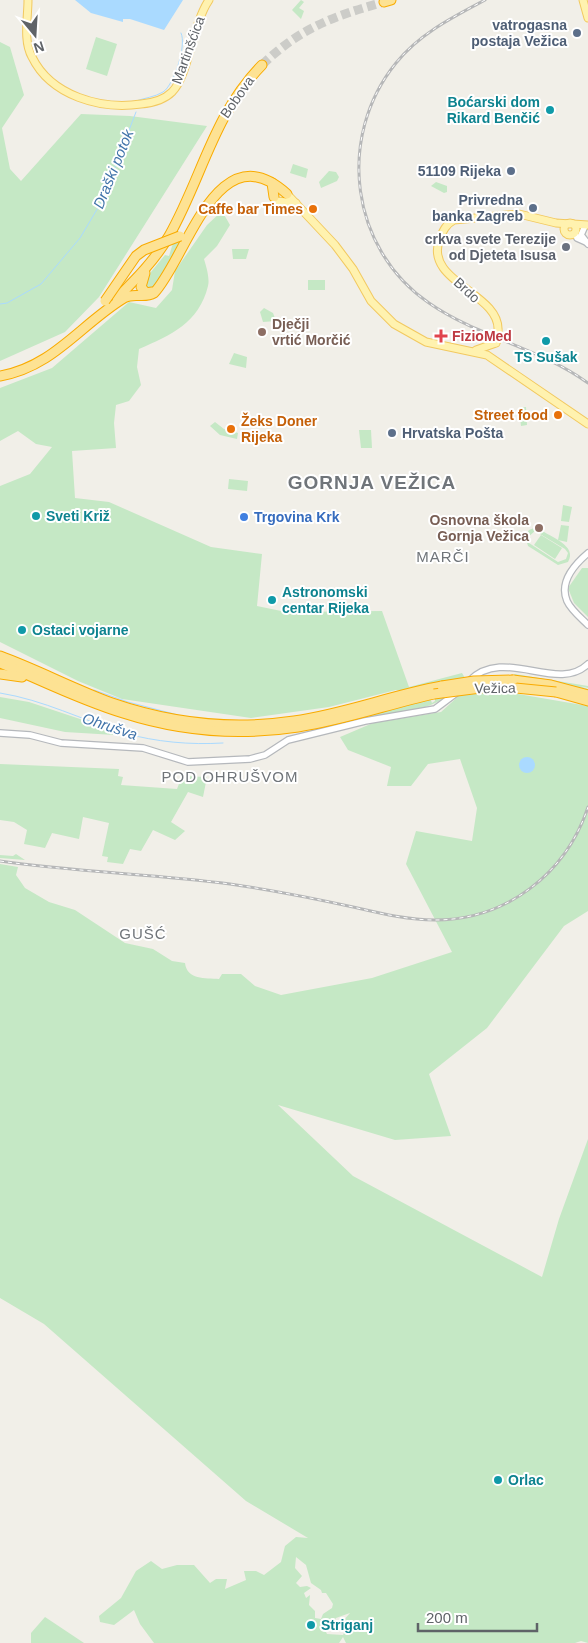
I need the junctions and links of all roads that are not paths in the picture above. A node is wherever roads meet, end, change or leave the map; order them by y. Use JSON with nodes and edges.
{"nodes":[{"id":1,"x":28,"y":0,"type":"edge"},
{"id":2,"x":209,"y":0,"type":"edge"},
{"id":3,"x":583,"y":0,"type":"edge"},
{"id":4,"x":588,"y":18,"type":"edge"},
{"id":5,"x":262,"y":65,"type":"tunnel mouth"},
{"id":6,"x":272,"y":183,"type":"junction"},
{"id":7,"x":287,"y":194,"type":"joint"},
{"id":8,"x":276,"y":199,"type":"joint"},
{"id":9,"x":296,"y":203,"type":"junction"},
{"id":10,"x":203,"y":211,"type":"junction"},
{"id":11,"x":587,"y":225,"type":"edge"},
{"id":12,"x":572,"y":228,"type":"junction"},
{"id":13,"x":587,"y":243,"type":"edge"},
{"id":14,"x":143,"y":274,"type":"junction"},
{"id":15,"x":157,"y":290,"type":"junction"},
{"id":16,"x":102,"y":314,"type":"junction"},
{"id":17,"x":78,"y":335,"type":"junction"},
{"id":18,"x":496,"y":343,"type":"junction"},
{"id":19,"x":472,"y":350,"type":"junction"},
{"id":20,"x":493,"y":358,"type":"junction"},
{"id":21,"x":0,"y":376,"type":"edge"},
{"id":22,"x":588,"y":424,"type":"edge"},
{"id":23,"x":588,"y":553,"type":"edge"},
{"id":24,"x":588,"y":625,"type":"edge"},
{"id":25,"x":0,"y":651,"type":"edge"},
{"id":26,"x":0,"y":656,"type":"edge"},
{"id":27,"x":0,"y":664,"type":"edge"},
{"id":28,"x":588,"y":664,"type":"edge"},
{"id":29,"x":0,"y":674,"type":"edge"},
{"id":30,"x":588,"y":694,"type":"edge"},
{"id":31,"x":588,"y":701,"type":"edge"},
{"id":32,"x":169,"y":722,"type":"junction"},
{"id":33,"x":0,"y":733,"type":"edge"}],
"edges":[{"from":1,"to":2,"type":"main road","name":"Martinšćica"},
{"from":3,"to":4,"type":"main road"},
{"from":5,"to":14,"type":"highway","name":"Bobova"},
{"from":6,"to":7,"type":"highway"},
{"from":6,"to":8,"type":"highway"},
{"from":6,"to":10,"type":"highway"},
{"from":7,"to":9,"type":"main road"},
{"from":8,"to":9,"type":"main road"},
{"from":9,"to":19,"type":"main road"},
{"from":10,"to":15,"type":"highway"},
{"from":10,"to":17,"type":"highway","bridge":true},
{"from":11,"to":12,"type":"main road"},
{"from":11,"to":13,"type":"street"},
{"from":12,"to":13,"type":"street"},
{"from":12,"to":18,"type":"main road","name":"Brdo","bridge":true},
{"from":14,"to":15,"type":"highway"},
{"from":14,"to":16,"type":"highway","name":"Bobova"},
{"from":15,"to":16,"type":"highway"},
{"from":16,"to":17,"type":"highway"},
{"from":17,"to":21,"type":"highway"},
{"from":18,"to":19,"type":"main road"},
{"from":18,"to":20,"type":"main road","name":"Brdo"},
{"from":19,"to":20,"type":"main road"},
{"from":20,"to":22,"type":"main road"},
{"from":23,"to":24,"type":"street"},
{"from":25,"to":32,"type":"highway"},
{"from":26,"to":32,"type":"highway"},
{"from":27,"to":32,"type":"highway"},
{"from":28,"to":33,"type":"street"},
{"from":29,"to":32,"type":"highway"},
{"from":30,"to":32,"type":"highway","bridge":true},
{"from":31,"to":32,"type":"highway","name":"Vežica","bridge":true}]}
